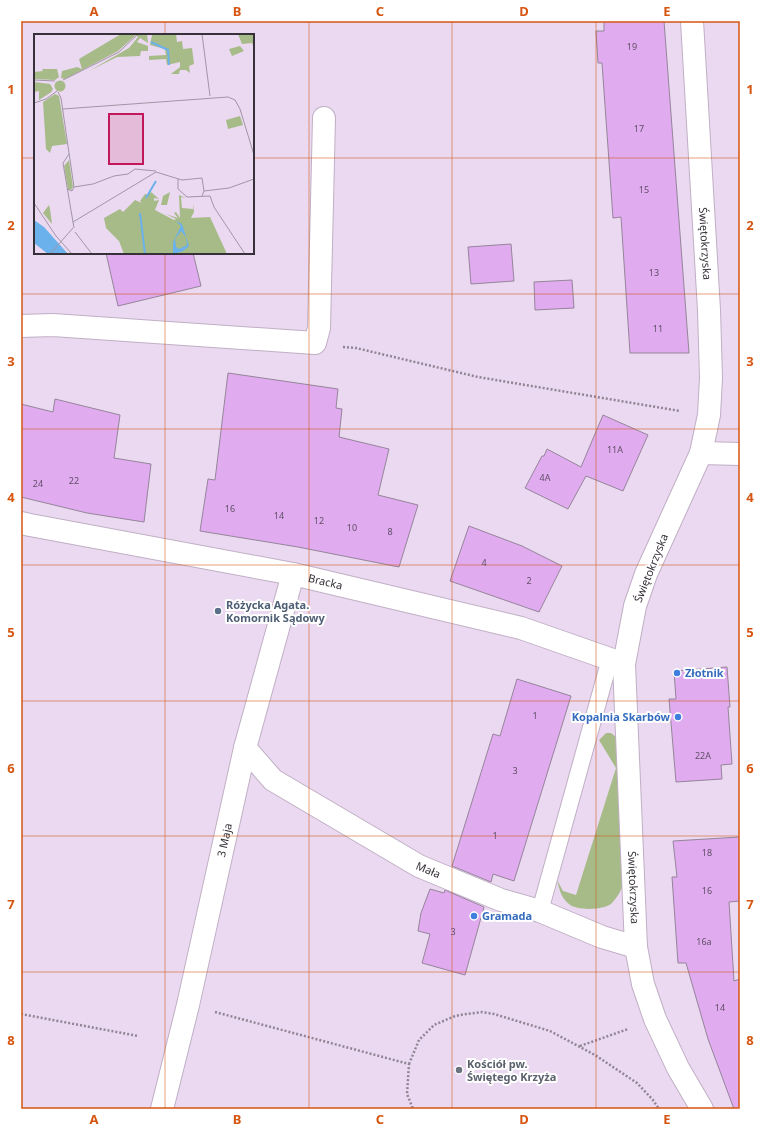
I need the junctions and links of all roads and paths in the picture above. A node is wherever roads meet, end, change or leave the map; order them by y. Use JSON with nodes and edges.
{"nodes":[{"id":1,"x":692,"y":21,"type":"edge"},
{"id":2,"x":324,"y":118,"type":"dead end"},
{"id":3,"x":21,"y":326,"type":"edge"},
{"id":4,"x":315,"y":343,"type":"junction"},
{"id":5,"x":682,"y":412,"type":"dead end"},
{"id":6,"x":701,"y":453,"type":"junction"},
{"id":7,"x":740,"y":454,"type":"edge"},
{"id":8,"x":21,"y":523,"type":"edge"},
{"id":9,"x":293,"y":574,"type":"junction"},
{"id":10,"x":617,"y":662,"type":"junction"},
{"id":11,"x":245,"y":748,"type":"junction"},
{"id":12,"x":540,"y":911,"type":"junction"},
{"id":13,"x":636,"y":947,"type":"junction"},
{"id":14,"x":188,"y":1005,"type":"junction"},
{"id":15,"x":21,"y":1014,"type":"edge"},
{"id":16,"x":138,"y":1036,"type":"dead end"},
{"id":17,"x":409,"y":1064,"type":"junction"},
{"id":18,"x":162,"y":1109,"type":"edge"},
{"id":19,"x":413,"y":1109,"type":"edge"},
{"id":20,"x":659,"y":1109,"type":"edge"},
{"id":21,"x":702,"y":1109,"type":"edge"}],
"edges":[{"from":1,"to":6,"type":"street","name":"Świętokrzyska"},
{"from":2,"to":4,"type":"street"},
{"from":3,"to":4,"type":"street"},
{"from":4,"to":5,"type":"path"},
{"from":6,"to":7,"type":"street"},
{"from":6,"to":10,"type":"street","name":"Świętokrzyska"},
{"from":8,"to":9,"type":"street","name":"Bracka"},
{"from":9,"to":10,"type":"street","name":"Bracka"},
{"from":9,"to":11,"type":"street","name":"3 Maja"},
{"from":10,"to":12,"type":"lane"},
{"from":10,"to":13,"type":"street","name":"Świętokrzyska"},
{"from":11,"to":12,"type":"street","name":"Mała"},
{"from":11,"to":14,"type":"street","name":"3 Maja"},
{"from":12,"to":13,"type":"street","name":"Mała"},
{"from":13,"to":21,"type":"street","name":"Świętokrzyska"},
{"from":14,"to":17,"type":"path"},
{"from":14,"to":18,"type":"street","name":"3 Maja"},
{"from":15,"to":16,"type":"path"},
{"from":17,"to":19,"type":"path"},
{"from":17,"to":20,"type":"path"}]}
